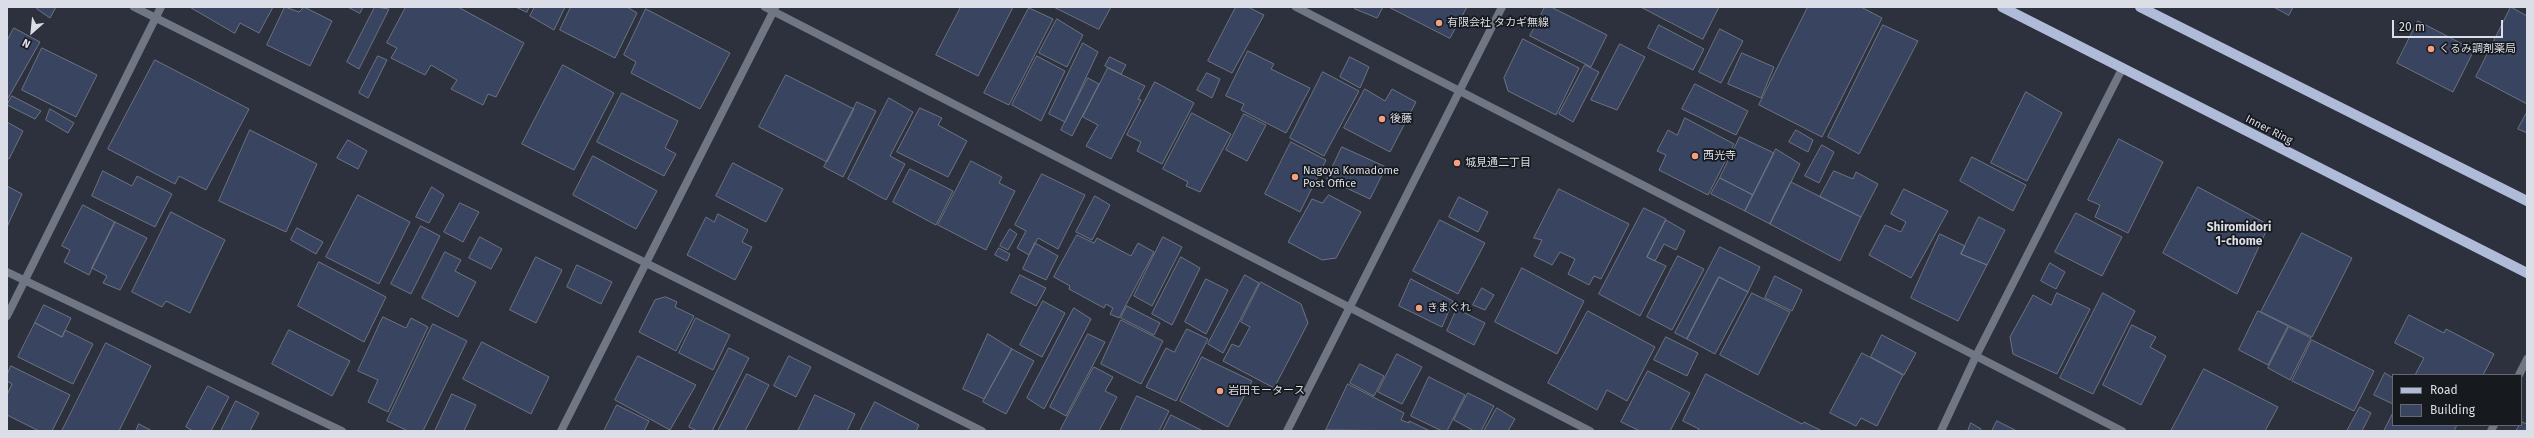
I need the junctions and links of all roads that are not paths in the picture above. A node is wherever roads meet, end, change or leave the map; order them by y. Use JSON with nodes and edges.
{"nodes":[{"id":1,"x":134,"y":7,"type":"edge"},
{"id":2,"x":161,"y":7,"type":"edge"},
{"id":3,"x":765,"y":7,"type":"edge"},
{"id":4,"x":1296,"y":7,"type":"edge"},
{"id":5,"x":1502,"y":7,"type":"edge"},
{"id":6,"x":2002,"y":7,"type":"edge"},
{"id":7,"x":2140,"y":7,"type":"edge"},
{"id":8,"x":774,"y":9,"type":"edge"},
{"id":9,"x":156,"y":18,"type":"junction"},
{"id":10,"x":2122,"y":69,"type":"junction"},
{"id":11,"x":1459,"y":92,"type":"junction"},
{"id":12,"x":2527,"y":201,"type":"edge"},
{"id":13,"x":645,"y":262,"type":"junction"},
{"id":14,"x":7,"y":272,"type":"edge"},
{"id":15,"x":2527,"y":273,"type":"edge"},
{"id":16,"x":26,"y":282,"type":"junction"},
{"id":17,"x":1350,"y":308,"type":"junction"},
{"id":18,"x":7,"y":316,"type":"edge"},
{"id":19,"x":1976,"y":356,"type":"junction"},
{"id":20,"x":2527,"y":359,"type":"edge"},
{"id":21,"x":2520,"y":374,"type":"edge"},
{"id":22,"x":342,"y":431,"type":"edge"},
{"id":23,"x":561,"y":431,"type":"edge"},
{"id":24,"x":982,"y":431,"type":"edge"},
{"id":25,"x":1287,"y":431,"type":"edge"},
{"id":26,"x":1590,"y":431,"type":"edge"},
{"id":27,"x":1941,"y":431,"type":"edge"},
{"id":28,"x":2122,"y":431,"type":"edge"}],
"edges":[{"from":1,"to":9,"type":"street"},
{"from":2,"to":9,"type":"street"},
{"from":3,"to":8,"type":"street"},
{"from":4,"to":11,"type":"street"},
{"from":5,"to":11,"type":"street"},
{"from":6,"to":10,"type":"main road","name":"Inner Ring"},
{"from":7,"to":12,"type":"main road"},
{"from":8,"to":13,"type":"street"},
{"from":8,"to":17,"type":"street"},
{"from":9,"to":13,"type":"street"},
{"from":9,"to":16,"type":"street"},
{"from":10,"to":15,"type":"main road","name":"Inner Ring"},
{"from":10,"to":19,"type":"street"},
{"from":11,"to":17,"type":"street"},
{"from":11,"to":19,"type":"street"},
{"from":13,"to":23,"type":"street"},
{"from":13,"to":24,"type":"street"},
{"from":14,"to":16,"type":"street"},
{"from":16,"to":18,"type":"street"},
{"from":16,"to":22,"type":"street"},
{"from":17,"to":25,"type":"street"},
{"from":17,"to":26,"type":"street"},
{"from":19,"to":27,"type":"street"},
{"from":19,"to":28,"type":"street"},
{"from":20,"to":21,"type":"street"}]}
